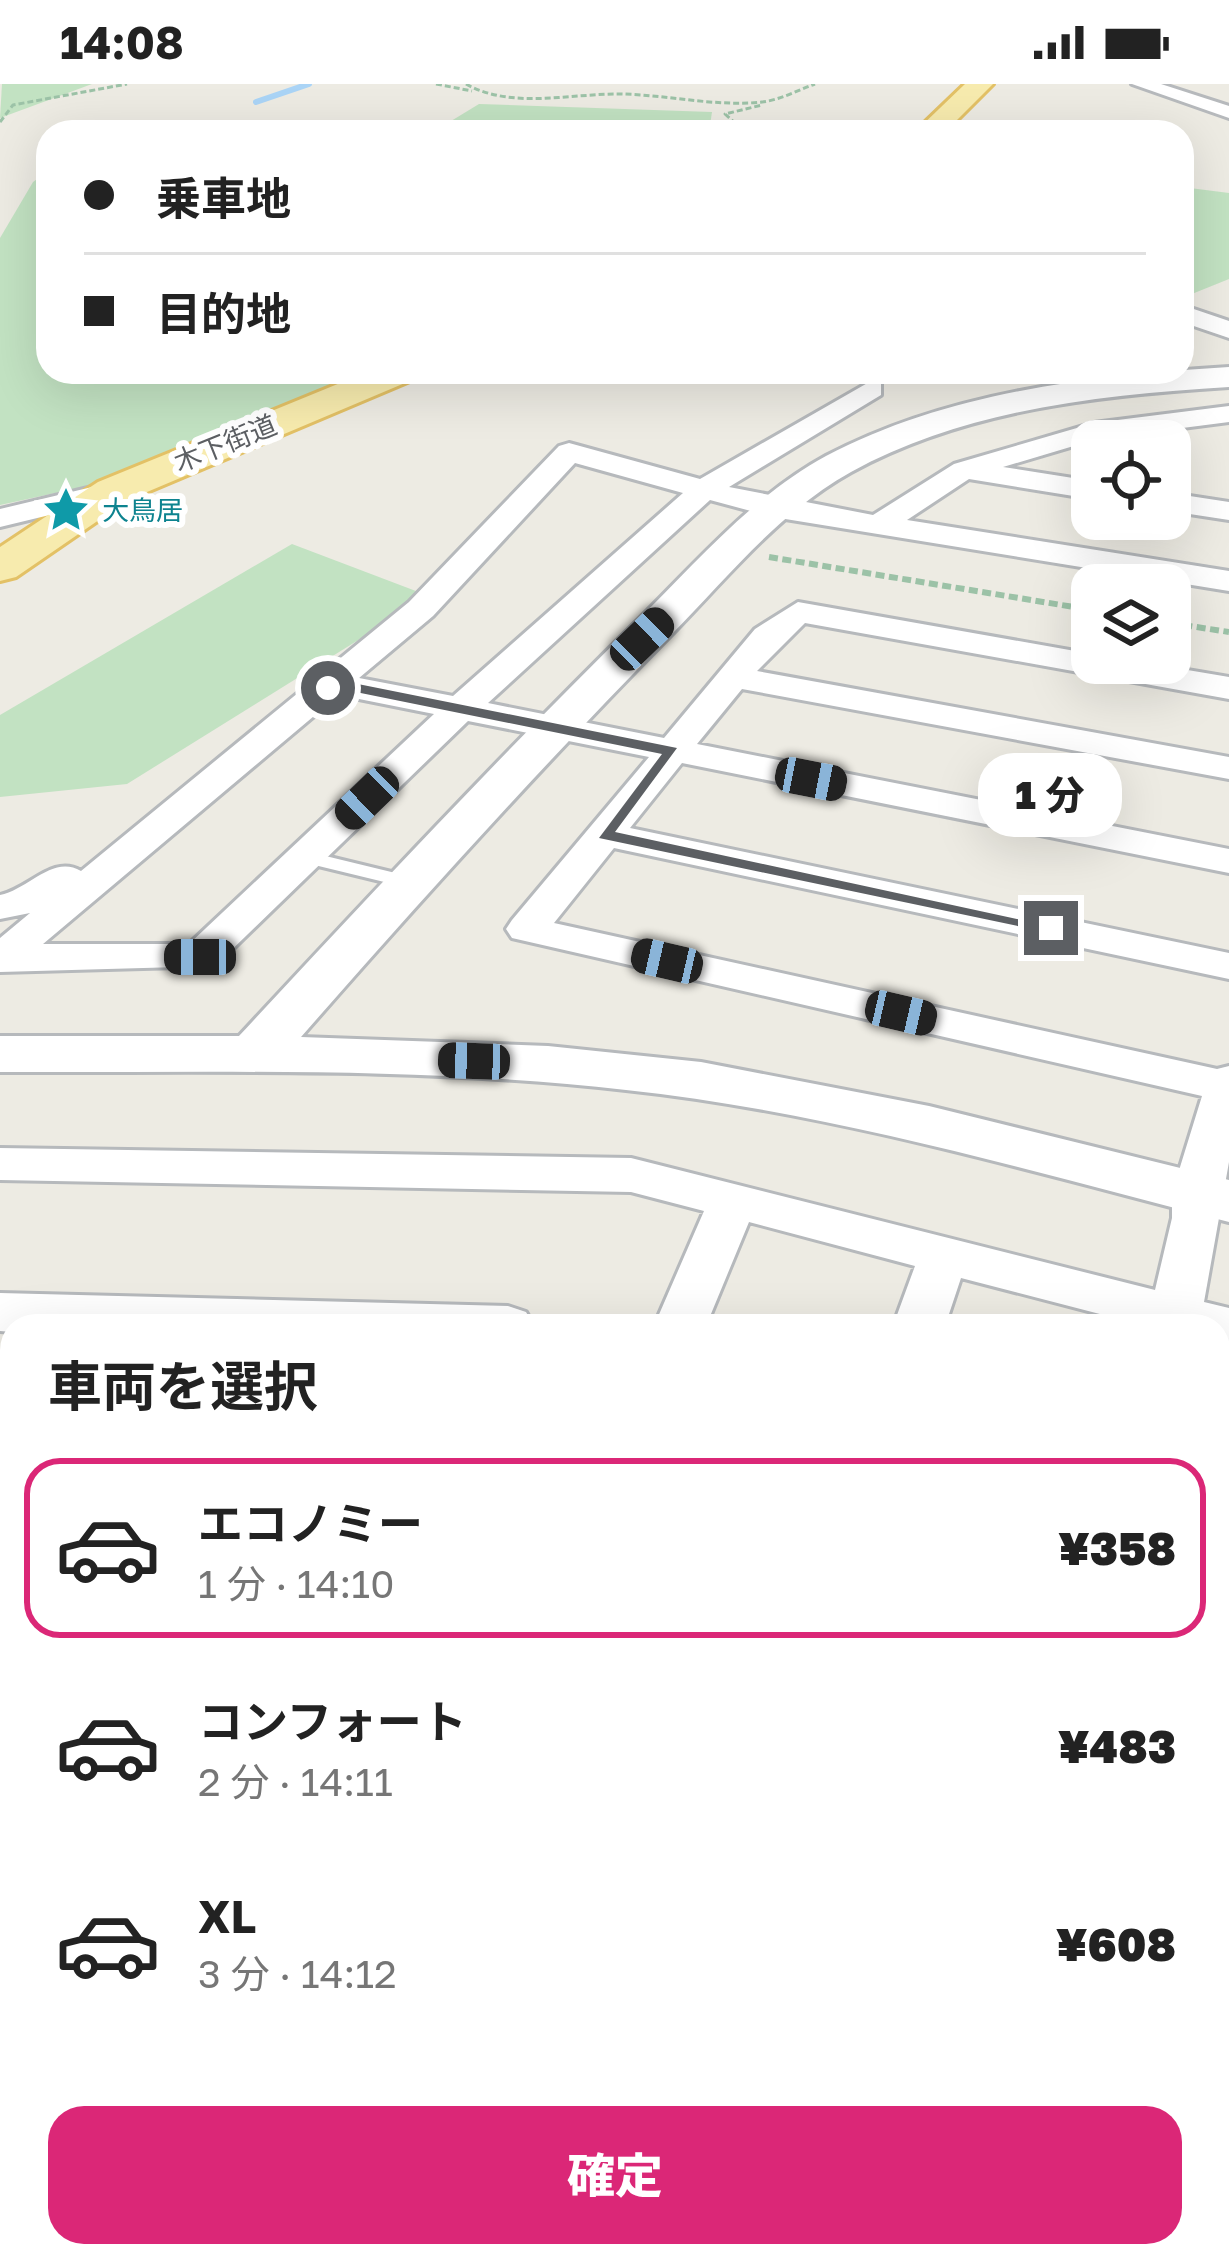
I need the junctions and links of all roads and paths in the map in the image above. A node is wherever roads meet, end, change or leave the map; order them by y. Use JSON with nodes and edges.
{"nodes":[{"id":1,"x":127,"y":84,"type":"edge"},
{"id":2,"x":436,"y":84,"type":"edge"},
{"id":3,"x":466,"y":84,"type":"edge"},
{"id":4,"x":815,"y":84,"type":"edge"},
{"id":5,"x":980,"y":84,"type":"edge"},
{"id":6,"x":1142,"y":84,"type":"edge"},
{"id":7,"x":480,"y":92,"type":"junction"},
{"id":8,"x":769,"y":102,"type":"junction"},
{"id":9,"x":1229,"y":112,"type":"edge"},
{"id":10,"x":732,"y":120,"type":"edge"},
{"id":11,"x":942,"y":120,"type":"edge"},
{"id":12,"x":0,"y":122,"type":"edge"},
{"id":13,"x":1194,"y":317,"type":"edge"},
{"id":14,"x":1229,"y":330,"type":"edge"},
{"id":15,"x":1229,"y":377,"type":"edge"},
{"id":16,"x":1194,"y":380,"type":"edge"},
{"id":17,"x":370,"y":384,"type":"edge"},
{"id":18,"x":1159,"y":384,"type":"edge"},
{"id":19,"x":871,"y":389,"type":"dead end"},
{"id":20,"x":1048,"y":395,"type":"junction"},
{"id":21,"x":1229,"y":413,"type":"edge"},
{"id":22,"x":1090,"y":420,"type":"edge"},
{"id":23,"x":1175,"y":420,"type":"edge"},
{"id":24,"x":1071,"y":439,"type":"edge"},
{"id":25,"x":1191,"y":442,"type":"edge"},
{"id":26,"x":1208,"y":444,"type":"dead end"},
{"id":27,"x":964,"y":470,"type":"junction"},
{"id":28,"x":706,"y":487,"type":"junction"},
{"id":29,"x":1071,"y":487,"type":"edge"},
{"id":30,"x":113,"y":491,"type":"junction"},
{"id":31,"x":1191,"y":505,"type":"edge"},
{"id":32,"x":773,"y":508,"type":"junction"},
{"id":33,"x":1229,"y":511,"type":"edge"},
{"id":34,"x":0,"y":518,"type":"edge"},
{"id":35,"x":880,"y":524,"type":"junction"},
{"id":36,"x":732,"y":550,"type":"junction"},
{"id":37,"x":0,"y":568,"type":"edge"},
{"id":38,"x":1229,"y":581,"type":"edge"},
{"id":39,"x":1071,"y":606,"type":"edge"},
{"id":40,"x":404,"y":624,"type":"junction"},
{"id":41,"x":1191,"y":626,"type":"edge"},
{"id":42,"x":1229,"y":632,"type":"edge"},
{"id":43,"x":734,"y":676,"type":"junction"},
{"id":44,"x":333,"y":683,"type":"junction"},
{"id":45,"x":1229,"y":688,"type":"edge"},
{"id":46,"x":460,"y":709,"type":"junction"},
{"id":47,"x":552,"y":728,"type":"junction"},
{"id":48,"x":672,"y":752,"type":"junction"},
{"id":49,"x":1229,"y":767,"type":"edge"},
{"id":50,"x":604,"y":834,"type":"junction"},
{"id":51,"x":305,"y":857,"type":"junction"},
{"id":52,"x":1229,"y":860,"type":"edge"},
{"id":53,"x":410,"y":882,"type":"junction"},
{"id":54,"x":0,"y":907,"type":"edge"},
{"id":55,"x":1,"y":958,"type":"edge"},
{"id":56,"x":1229,"y":966,"type":"edge"},
{"id":57,"x":0,"y":1054,"type":"edge"},
{"id":58,"x":254,"y":1056,"type":"junction"},
{"id":59,"x":1229,"y":1085,"type":"edge"},
{"id":60,"x":0,"y":1164,"type":"edge"},
{"id":61,"x":1212,"y":1197,"type":"edge"},
{"id":62,"x":733,"y":1201,"type":"junction"},
{"id":63,"x":944,"y":1255,"type":"junction"},
{"id":64,"x":0,"y":1312,"type":"edge"},
{"id":65,"x":73,"y":1314,"type":"edge"},
{"id":66,"x":685,"y":1314,"type":"edge"},
{"id":67,"x":924,"y":1314,"type":"edge"},
{"id":68,"x":1153,"y":1314,"type":"edge"},
{"id":69,"x":1175,"y":1314,"type":"edge"}],
"edges":[{"from":1,"to":12,"type":"path"},
{"from":2,"to":7,"type":"path"},
{"from":3,"to":7,"type":"path"},
{"from":4,"to":8,"type":"path"},
{"from":5,"to":11,"type":"main road"},
{"from":6,"to":9,"type":"street"},
{"from":7,"to":8,"type":"path"},
{"from":8,"to":10,"type":"path"},
{"from":13,"to":14,"type":"street"},
{"from":15,"to":16,"type":"street"},
{"from":17,"to":30,"type":"main road","name":"木下街道"},
{"from":18,"to":20,"type":"street"},
{"from":19,"to":28,"type":"street"},
{"from":20,"to":22,"type":"street"},
{"from":20,"to":32,"type":"street"},
{"from":21,"to":23,"type":"street"},
{"from":24,"to":27,"type":"street"},
{"from":25,"to":26,"type":"street"},
{"from":27,"to":29,"type":"street"},
{"from":27,"to":35,"type":"street"},
{"from":28,"to":32,"type":"street"},
{"from":28,"to":40,"type":"street"},
{"from":28,"to":46,"type":"street"},
{"from":30,"to":34,"type":"street"},
{"from":30,"to":37,"type":"main road","name":"木下街道"},
{"from":31,"to":33,"type":"street"},
{"from":32,"to":35,"type":"street"},
{"from":32,"to":36,"type":"street"},
{"from":35,"to":38,"type":"street"},
{"from":36,"to":39,"type":"path"},
{"from":36,"to":47,"type":"street"},
{"from":40,"to":44,"type":"street"},
{"from":40,"to":54,"type":"street"},
{"from":41,"to":42,"type":"path"},
{"from":43,"to":45,"type":"street"},
{"from":43,"to":48,"type":"street"},
{"from":43,"to":49,"type":"street"},
{"from":44,"to":46,"type":"street"},
{"from":44,"to":55,"type":"street"},
{"from":46,"to":47,"type":"street"},
{"from":46,"to":51,"type":"street"},
{"from":47,"to":48,"type":"street"},
{"from":47,"to":53,"type":"street"},
{"from":48,"to":50,"type":"street"},
{"from":48,"to":52,"type":"street"},
{"from":50,"to":56,"type":"street"},
{"from":50,"to":59,"type":"street"},
{"from":51,"to":53,"type":"lane"},
{"from":51,"to":55,"type":"street"},
{"from":53,"to":58,"type":"street"},
{"from":57,"to":58,"type":"street"},
{"from":58,"to":61,"type":"street"},
{"from":59,"to":61,"type":"street"},
{"from":60,"to":62,"type":"street"},
{"from":61,"to":69,"type":"street"},
{"from":62,"to":63,"type":"street"},
{"from":62,"to":66,"type":"street"},
{"from":63,"to":67,"type":"street"},
{"from":63,"to":68,"type":"street"},
{"from":64,"to":65,"type":"street"}]}
